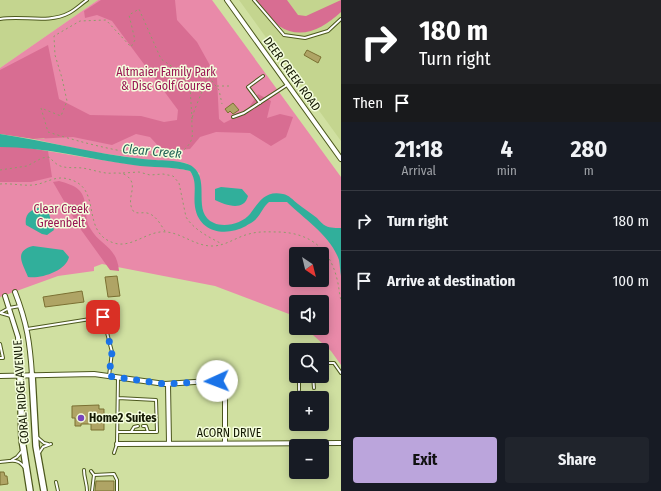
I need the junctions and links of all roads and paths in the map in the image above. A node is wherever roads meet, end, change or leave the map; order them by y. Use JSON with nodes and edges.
{"nodes":[{"id":1,"x":87,"y":0,"type":"edge"},
{"id":2,"x":227,"y":0,"type":"edge"},
{"id":3,"x":254,"y":0,"type":"edge"},
{"id":4,"x":0,"y":19,"type":"edge"},
{"id":5,"x":341,"y":19,"type":"edge"},
{"id":6,"x":263,"y":76,"type":"dead end"},
{"id":7,"x":287,"y":85,"type":"junction"},
{"id":8,"x":216,"y":86,"type":"junction"},
{"id":9,"x":230,"y":86,"type":"dead end"},
{"id":10,"x":260,"y":103,"type":"junction"},
{"id":11,"x":222,"y":104,"type":"dead end"},
{"id":12,"x":233,"y":117,"type":"dead end"},
{"id":13,"x":192,"y":119,"type":"junction"},
{"id":14,"x":341,"y":159,"type":"edge"},
{"id":15,"x":0,"y":170,"type":"edge"},
{"id":16,"x":120,"y":173,"type":"junction"},
{"id":17,"x":0,"y":184,"type":"edge"},
{"id":18,"x":166,"y":232,"type":"junction"},
{"id":19,"x":223,"y":244,"type":"junction"},
{"id":20,"x":15,"y":292,"type":"dead end"},
{"id":21,"x":5,"y":296,"type":"dead end"},
{"id":22,"x":341,"y":300,"type":"edge"},
{"id":23,"x":21,"y":306,"type":"junction"},
{"id":24,"x":9,"y":308,"type":"junction"},
{"id":25,"x":0,"y":313,"type":"edge"},
{"id":26,"x":12,"y":316,"type":"junction"},
{"id":27,"x":27,"y":328,"type":"junction"},
{"id":28,"x":0,"y":344,"type":"edge"},
{"id":29,"x":0,"y":358,"type":"edge"},
{"id":30,"x":329,"y":363,"type":"edge"},
{"id":31,"x":341,"y":373,"type":"edge"},
{"id":32,"x":32,"y":375,"type":"junction"},
{"id":33,"x":0,"y":376,"type":"edge"},
{"id":34,"x":20,"y":376,"type":"junction"},
{"id":35,"x":109,"y":376,"type":"junction"},
{"id":36,"x":118,"y":378,"type":"junction"},
{"id":37,"x":299,"y":383,"type":"edge"},
{"id":38,"x":314,"y":383,"type":"edge"},
{"id":39,"x":168,"y":384,"type":"junction"},
{"id":40,"x":314,"y":388,"type":"dead end"},
{"id":41,"x":299,"y":390,"type":"dead end"},
{"id":42,"x":118,"y":398,"type":"junction"},
{"id":43,"x":138,"y":426,"type":"dead end"},
{"id":44,"x":143,"y":426,"type":"dead end"},
{"id":45,"x":118,"y":432,"type":"junction"},
{"id":46,"x":131,"y":432,"type":"junction"},
{"id":47,"x":148,"y":432,"type":"junction"},
{"id":48,"x":35,"y":436,"type":"junction"},
{"id":49,"x":169,"y":443,"type":"junction"},
{"id":50,"x":225,"y":443,"type":"junction"},
{"id":51,"x":341,"y":443,"type":"edge"},
{"id":52,"x":117,"y":444,"type":"junction"},
{"id":53,"x":23,"y":448,"type":"junction"},
{"id":54,"x":114,"y":453,"type":"dead end"},
{"id":55,"x":38,"y":458,"type":"junction"},
{"id":56,"x":9,"y":461,"type":"junction"},
{"id":57,"x":0,"y":462,"type":"edge"},
{"id":58,"x":26,"y":470,"type":"junction"},
{"id":59,"x":84,"y":470,"type":"dead end"},
{"id":60,"x":91,"y":471,"type":"dead end"},
{"id":61,"x":94,"y":475,"type":"junction"},
{"id":62,"x":56,"y":482,"type":"dead end"},
{"id":63,"x":30,"y":491,"type":"edge"},
{"id":64,"x":44,"y":491,"type":"edge"},
{"id":65,"x":58,"y":491,"type":"edge"},
{"id":66,"x":87,"y":491,"type":"edge"},
{"id":67,"x":92,"y":491,"type":"edge"},
{"id":68,"x":117,"y":491,"type":"edge"}],
"edges":[{"from":1,"to":4,"type":"lane"},
{"from":2,"to":7,"type":"street","name":"DEER CREEK ROAD"},
{"from":3,"to":5,"type":"lane"},
{"from":6,"to":10,"type":"lane"},
{"from":7,"to":10,"type":"lane"},
{"from":7,"to":14,"type":"street","name":"DEER CREEK ROAD"},
{"from":8,"to":9,"type":"path"},
{"from":8,"to":11,"type":"path"},
{"from":8,"to":13,"type":"path"},
{"from":10,"to":12,"type":"lane"},
{"from":13,"to":13,"type":"path"},
{"from":15,"to":16,"type":"path"},
{"from":16,"to":18,"type":"path"},
{"from":16,"to":19,"type":"path"},
{"from":17,"to":18,"type":"path"},
{"from":18,"to":19,"type":"path"},
{"from":19,"to":22,"type":"path"},
{"from":20,"to":23,"type":"street","name":"CORAL RIDGE AVENUE"},
{"from":21,"to":24,"type":"street","name":"CORAL RIDGE AVENUE"},
{"from":23,"to":24,"type":"lane"},
{"from":23,"to":27,"type":"street","name":"CORAL RIDGE AVENUE"},
{"from":24,"to":25,"type":"lane"},
{"from":24,"to":26,"type":"street","name":"CORAL RIDGE AVENUE"},
{"from":25,"to":26,"type":"lane"},
{"from":26,"to":34,"type":"street","name":"CORAL RIDGE AVENUE"},
{"from":27,"to":32,"type":"street","name":"CORAL RIDGE AVENUE"},
{"from":27,"to":35,"type":"lane"},
{"from":28,"to":29,"type":"lane"},
{"from":30,"to":31,"type":"lane"},
{"from":32,"to":34,"type":"street"},
{"from":32,"to":35,"type":"street"},
{"from":32,"to":48,"type":"street","name":"CORAL RIDGE AVENUE"},
{"from":33,"to":34,"type":"street"},
{"from":34,"to":53,"type":"street","name":"CORAL RIDGE AVENUE"},
{"from":35,"to":36,"type":"street"},
{"from":36,"to":39,"type":"street"},
{"from":36,"to":42,"type":"lane"},
{"from":37,"to":41,"type":"lane"},
{"from":38,"to":40,"type":"lane"},
{"from":39,"to":49,"type":"street"},
{"from":39,"to":50,"type":"street"},
{"from":42,"to":45,"type":"lane"},
{"from":42,"to":47,"type":"lane"},
{"from":43,"to":46,"type":"lane"},
{"from":44,"to":47,"type":"lane"},
{"from":45,"to":46,"type":"lane"},
{"from":45,"to":52,"type":"lane"},
{"from":46,"to":47,"type":"lane"},
{"from":48,"to":55,"type":"street","name":"CORAL RIDGE AVENUE"},
{"from":48,"to":55,"type":"lane"},
{"from":49,"to":50,"type":"street","name":"ACORN DRIVE"},
{"from":49,"to":52,"type":"street","name":"ACORN DRIVE"},
{"from":50,"to":51,"type":"street","name":"ACORN DRIVE"},
{"from":52,"to":54,"type":"lane"},
{"from":53,"to":56,"type":"lane"},
{"from":53,"to":58,"type":"street","name":"CORAL RIDGE AVENUE"},
{"from":55,"to":64,"type":"street","name":"CORAL RIDGE AVENUE"},
{"from":56,"to":57,"type":"lane"},
{"from":56,"to":58,"type":"lane"},
{"from":58,"to":63,"type":"street","name":"CORAL RIDGE AVENUE"},
{"from":59,"to":66,"type":"lane"},
{"from":60,"to":61,"type":"lane"},
{"from":61,"to":67,"type":"lane"},
{"from":61,"to":68,"type":"lane"},
{"from":62,"to":65,"type":"lane"}]}
